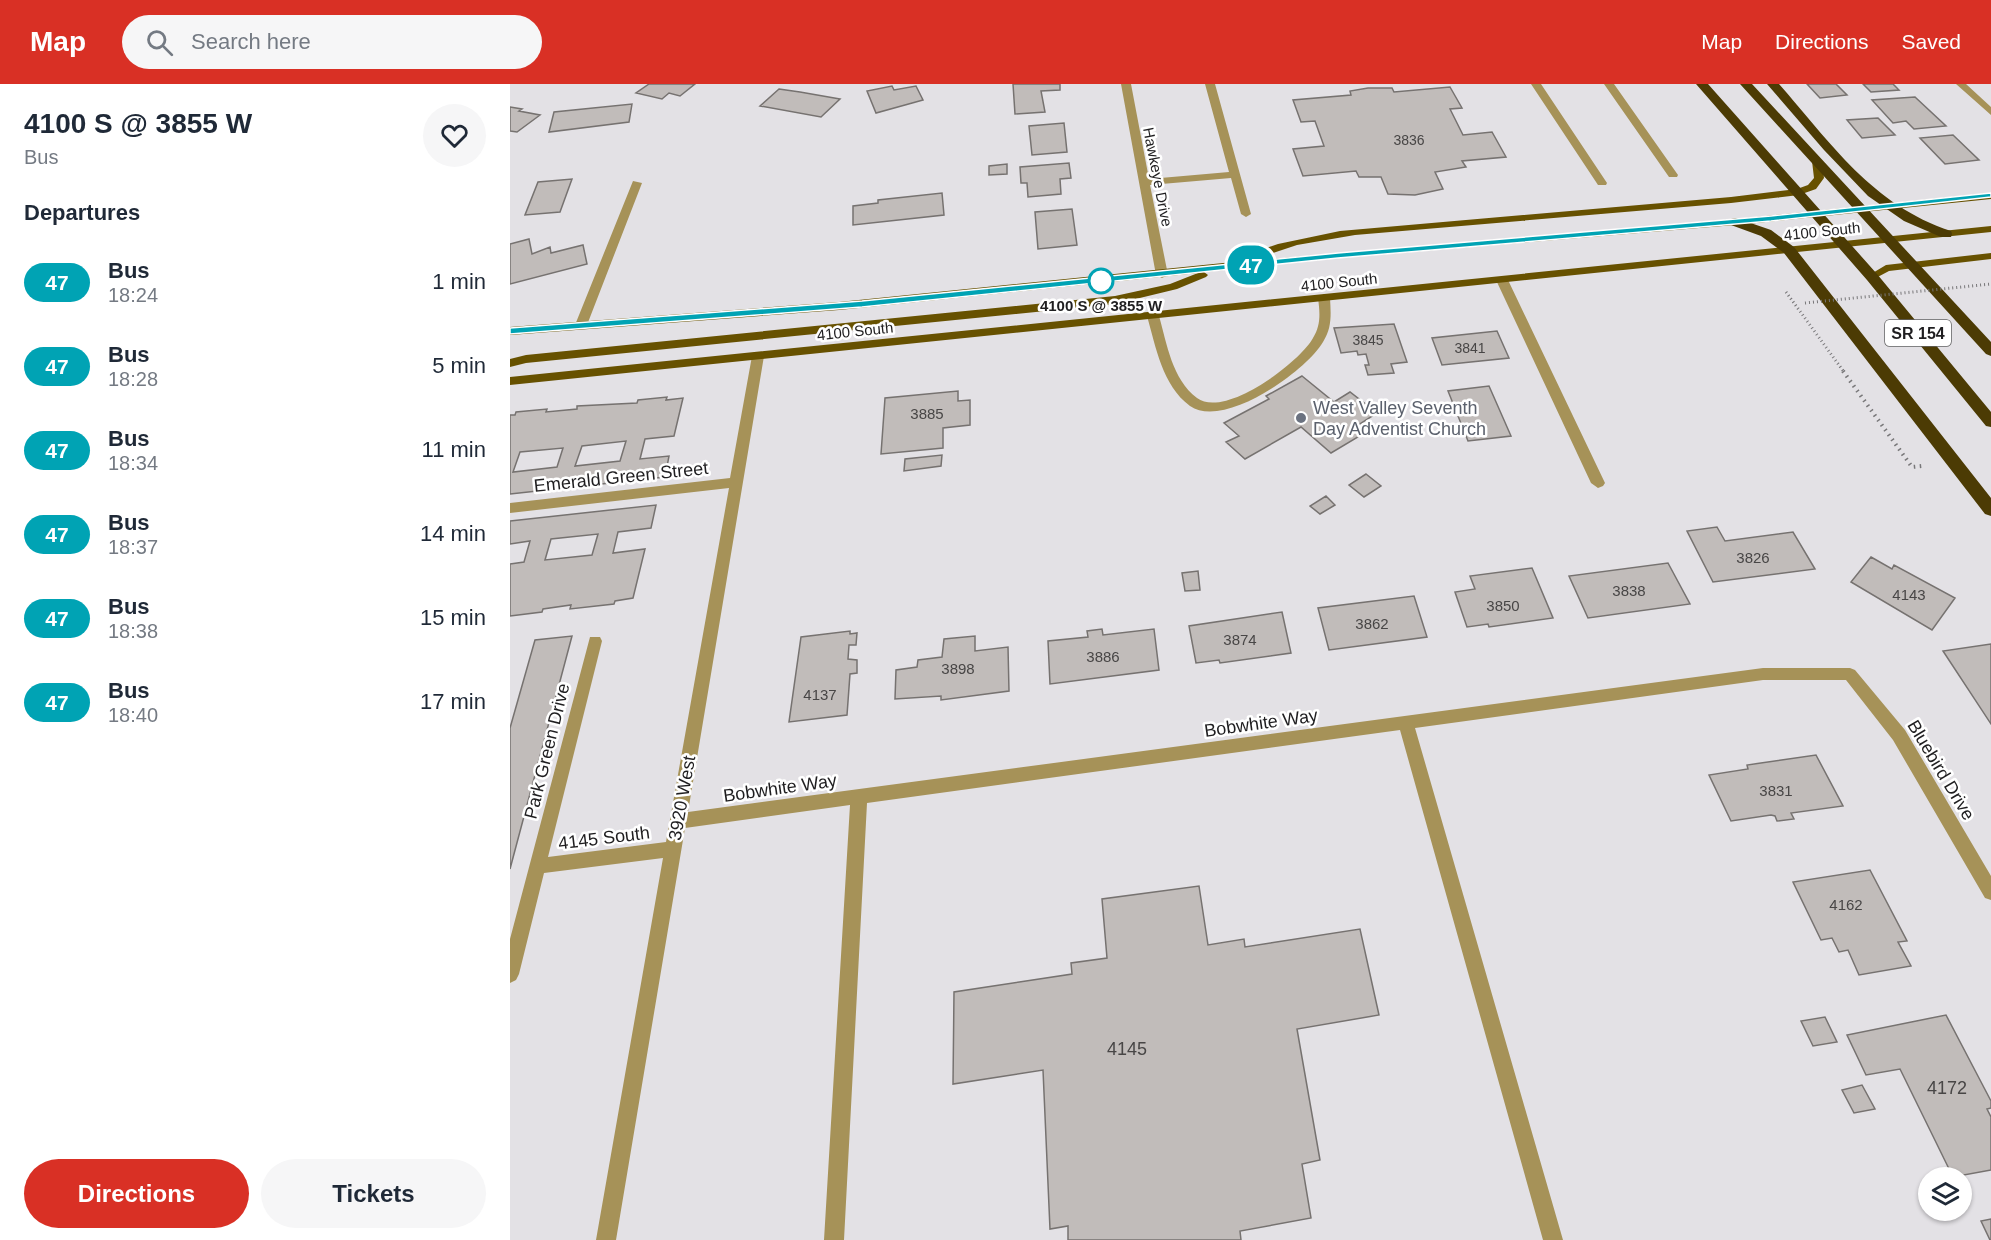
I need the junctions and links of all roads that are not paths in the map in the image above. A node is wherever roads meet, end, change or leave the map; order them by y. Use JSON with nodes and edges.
{"nodes":[{"id":1,"x":1126,"y":84,"type":"edge"},
{"id":2,"x":1131,"y":84,"type":"edge"},
{"id":3,"x":1210,"y":84,"type":"edge"},
{"id":4,"x":1536,"y":84,"type":"edge"},
{"id":5,"x":1609,"y":84,"type":"edge"},
{"id":6,"x":1702,"y":84,"type":"edge"},
{"id":7,"x":1746,"y":84,"type":"edge"},
{"id":8,"x":1773,"y":84,"type":"edge"},
{"id":9,"x":1961,"y":84,"type":"edge"},
{"id":10,"x":1991,"y":112,"type":"edge"},
{"id":11,"x":1817,"y":161,"type":"junction"},
{"id":12,"x":1235,"y":175,"type":"junction"},
{"id":13,"x":1673,"y":175,"type":"dead end"},
{"id":14,"x":1144,"y":182,"type":"junction"},
{"id":15,"x":637,"y":183,"type":"dead end"},
{"id":16,"x":1602,"y":183,"type":"dead end"},
{"id":17,"x":1799,"y":192,"type":"junction"},
{"id":18,"x":1991,"y":196,"type":"edge"},
{"id":19,"x":1888,"y":207,"type":"junction"},
{"id":20,"x":1862,"y":209,"type":"junction"},
{"id":21,"x":1246,"y":214,"type":"dead end"},
{"id":22,"x":1818,"y":214,"type":"junction"},
{"id":23,"x":1736,"y":222,"type":"junction"},
{"id":24,"x":1991,"y":230,"type":"edge"},
{"id":25,"x":1946,"y":234,"type":"junction"},
{"id":26,"x":1890,"y":239,"type":"junction"},
{"id":27,"x":1844,"y":244,"type":"junction"},
{"id":28,"x":1789,"y":249,"type":"junction"},
{"id":29,"x":1991,"y":255,"type":"edge"},
{"id":30,"x":1912,"y":263,"type":"junction"},
{"id":31,"x":1219,"y":268,"type":"junction"},
{"id":32,"x":1161,"y":275,"type":"junction"},
{"id":33,"x":1872,"y":277,"type":"junction"},
{"id":34,"x":1502,"y":280,"type":"junction"},
{"id":35,"x":1324,"y":298,"type":"junction"},
{"id":36,"x":1153,"y":316,"type":"junction"},
{"id":37,"x":580,"y":325,"type":"junction"},
{"id":38,"x":510,"y":331,"type":"edge"},
{"id":39,"x":1991,"y":351,"type":"edge"},
{"id":40,"x":758,"y":356,"type":"junction"},
{"id":41,"x":510,"y":363,"type":"edge"},
{"id":42,"x":510,"y":381,"type":"edge"},
{"id":43,"x":1991,"y":422,"type":"edge"},
{"id":44,"x":736,"y":482,"type":"junction"},
{"id":45,"x":1598,"y":483,"type":"dead end"},
{"id":46,"x":510,"y":508,"type":"edge"},
{"id":47,"x":1991,"y":510,"type":"edge"},
{"id":48,"x":595,"y":641,"type":"dead end"},
{"id":49,"x":1850,"y":674,"type":"joint"},
{"id":50,"x":1406,"y":723,"type":"junction"},
{"id":51,"x":859,"y":797,"type":"junction"},
{"id":52,"x":678,"y":821,"type":"junction"},
{"id":53,"x":674,"y":849,"type":"junction"},
{"id":54,"x":538,"y":866,"type":"junction"},
{"id":55,"x":1991,"y":892,"type":"edge"},
{"id":56,"x":510,"y":974,"type":"edge"},
{"id":57,"x":606,"y":1240,"type":"edge"},
{"id":58,"x":834,"y":1240,"type":"edge"},
{"id":59,"x":1552,"y":1240,"type":"edge"}],
"edges":[{"from":1,"to":2,"type":"street"},
{"from":1,"to":14,"type":"street","name":"Hawkeye Drive"},
{"from":3,"to":12,"type":"street"},
{"from":4,"to":16,"type":"street"},
{"from":5,"to":13,"type":"street"},
{"from":6,"to":17,"type":"highway","number":"SR 154"},
{"from":7,"to":11,"type":"highway","number":"SR 154"},
{"from":8,"to":19,"type":"highway"},
{"from":9,"to":10,"type":"street"},
{"from":11,"to":17,"type":"main road"},
{"from":11,"to":20,"type":"highway","number":"SR 154"},
{"from":12,"to":14,"type":"street"},
{"from":12,"to":21,"type":"street"},
{"from":14,"to":32,"type":"street","name":"Hawkeye Drive"},
{"from":15,"to":37,"type":"street"},
{"from":17,"to":22,"type":"highway","number":"SR 154"},
{"from":17,"to":31,"type":"main road"},
{"from":18,"to":19,"type":"main road","name":"4100 South"},
{"from":19,"to":20,"type":"main road","name":"4100 South"},
{"from":19,"to":25,"type":"highway"},
{"from":20,"to":22,"type":"main road","name":"4100 South"},
{"from":20,"to":26,"type":"highway","number":"SR 154"},
{"from":22,"to":23,"type":"main road","name":"4100 South"},
{"from":22,"to":27,"type":"highway","number":"SR 154"},
{"from":23,"to":28,"type":"highway"},
{"from":23,"to":31,"type":"main road","name":"4100 South"},
{"from":24,"to":25,"type":"main road","name":"4100 South"},
{"from":25,"to":26,"type":"main road","name":"4100 South"},
{"from":26,"to":27,"type":"main road","name":"4100 South"},
{"from":26,"to":30,"type":"highway","number":"SR 154"},
{"from":27,"to":28,"type":"main road","name":"4100 South"},
{"from":27,"to":33,"type":"highway","number":"SR 154"},
{"from":28,"to":34,"type":"main road","name":"4100 South"},
{"from":28,"to":47,"type":"highway"},
{"from":29,"to":30,"type":"main road"},
{"from":30,"to":33,"type":"main road"},
{"from":30,"to":39,"type":"highway","number":"SR 154"},
{"from":31,"to":32,"type":"main road","name":"4100 South"},
{"from":31,"to":41,"type":"main road"},
{"from":32,"to":37,"type":"main road","name":"4100 South"},
{"from":33,"to":43,"type":"highway","number":"SR 154"},
{"from":34,"to":35,"type":"main road","name":"4100 South"},
{"from":34,"to":45,"type":"street"},
{"from":35,"to":36,"type":"main road","name":"4100 South"},
{"from":35,"to":36,"type":"street"},
{"from":36,"to":40,"type":"main road","name":"4100 South"},
{"from":37,"to":38,"type":"main road","name":"4100 South"},
{"from":40,"to":42,"type":"main road","name":"4100 South"},
{"from":40,"to":44,"type":"street","name":"3920 West"},
{"from":44,"to":46,"type":"street","name":"Emerald Green Street"},
{"from":44,"to":52,"type":"street","name":"3920 West"},
{"from":48,"to":54,"type":"street","name":"Park Green Drive"},
{"from":49,"to":50,"type":"street","name":"Bobwhite Way"},
{"from":49,"to":55,"type":"street","name":"Bluebird Drive"},
{"from":50,"to":51,"type":"street","name":"Bobwhite Way"},
{"from":50,"to":59,"type":"street"},
{"from":51,"to":52,"type":"street","name":"Bobwhite Way"},
{"from":51,"to":58,"type":"street"},
{"from":52,"to":53,"type":"street","name":"3920 West"},
{"from":53,"to":54,"type":"street","name":"4145 South"},
{"from":53,"to":57,"type":"street","name":"3920 West"},
{"from":54,"to":56,"type":"street","name":"Park Green Drive"}]}
